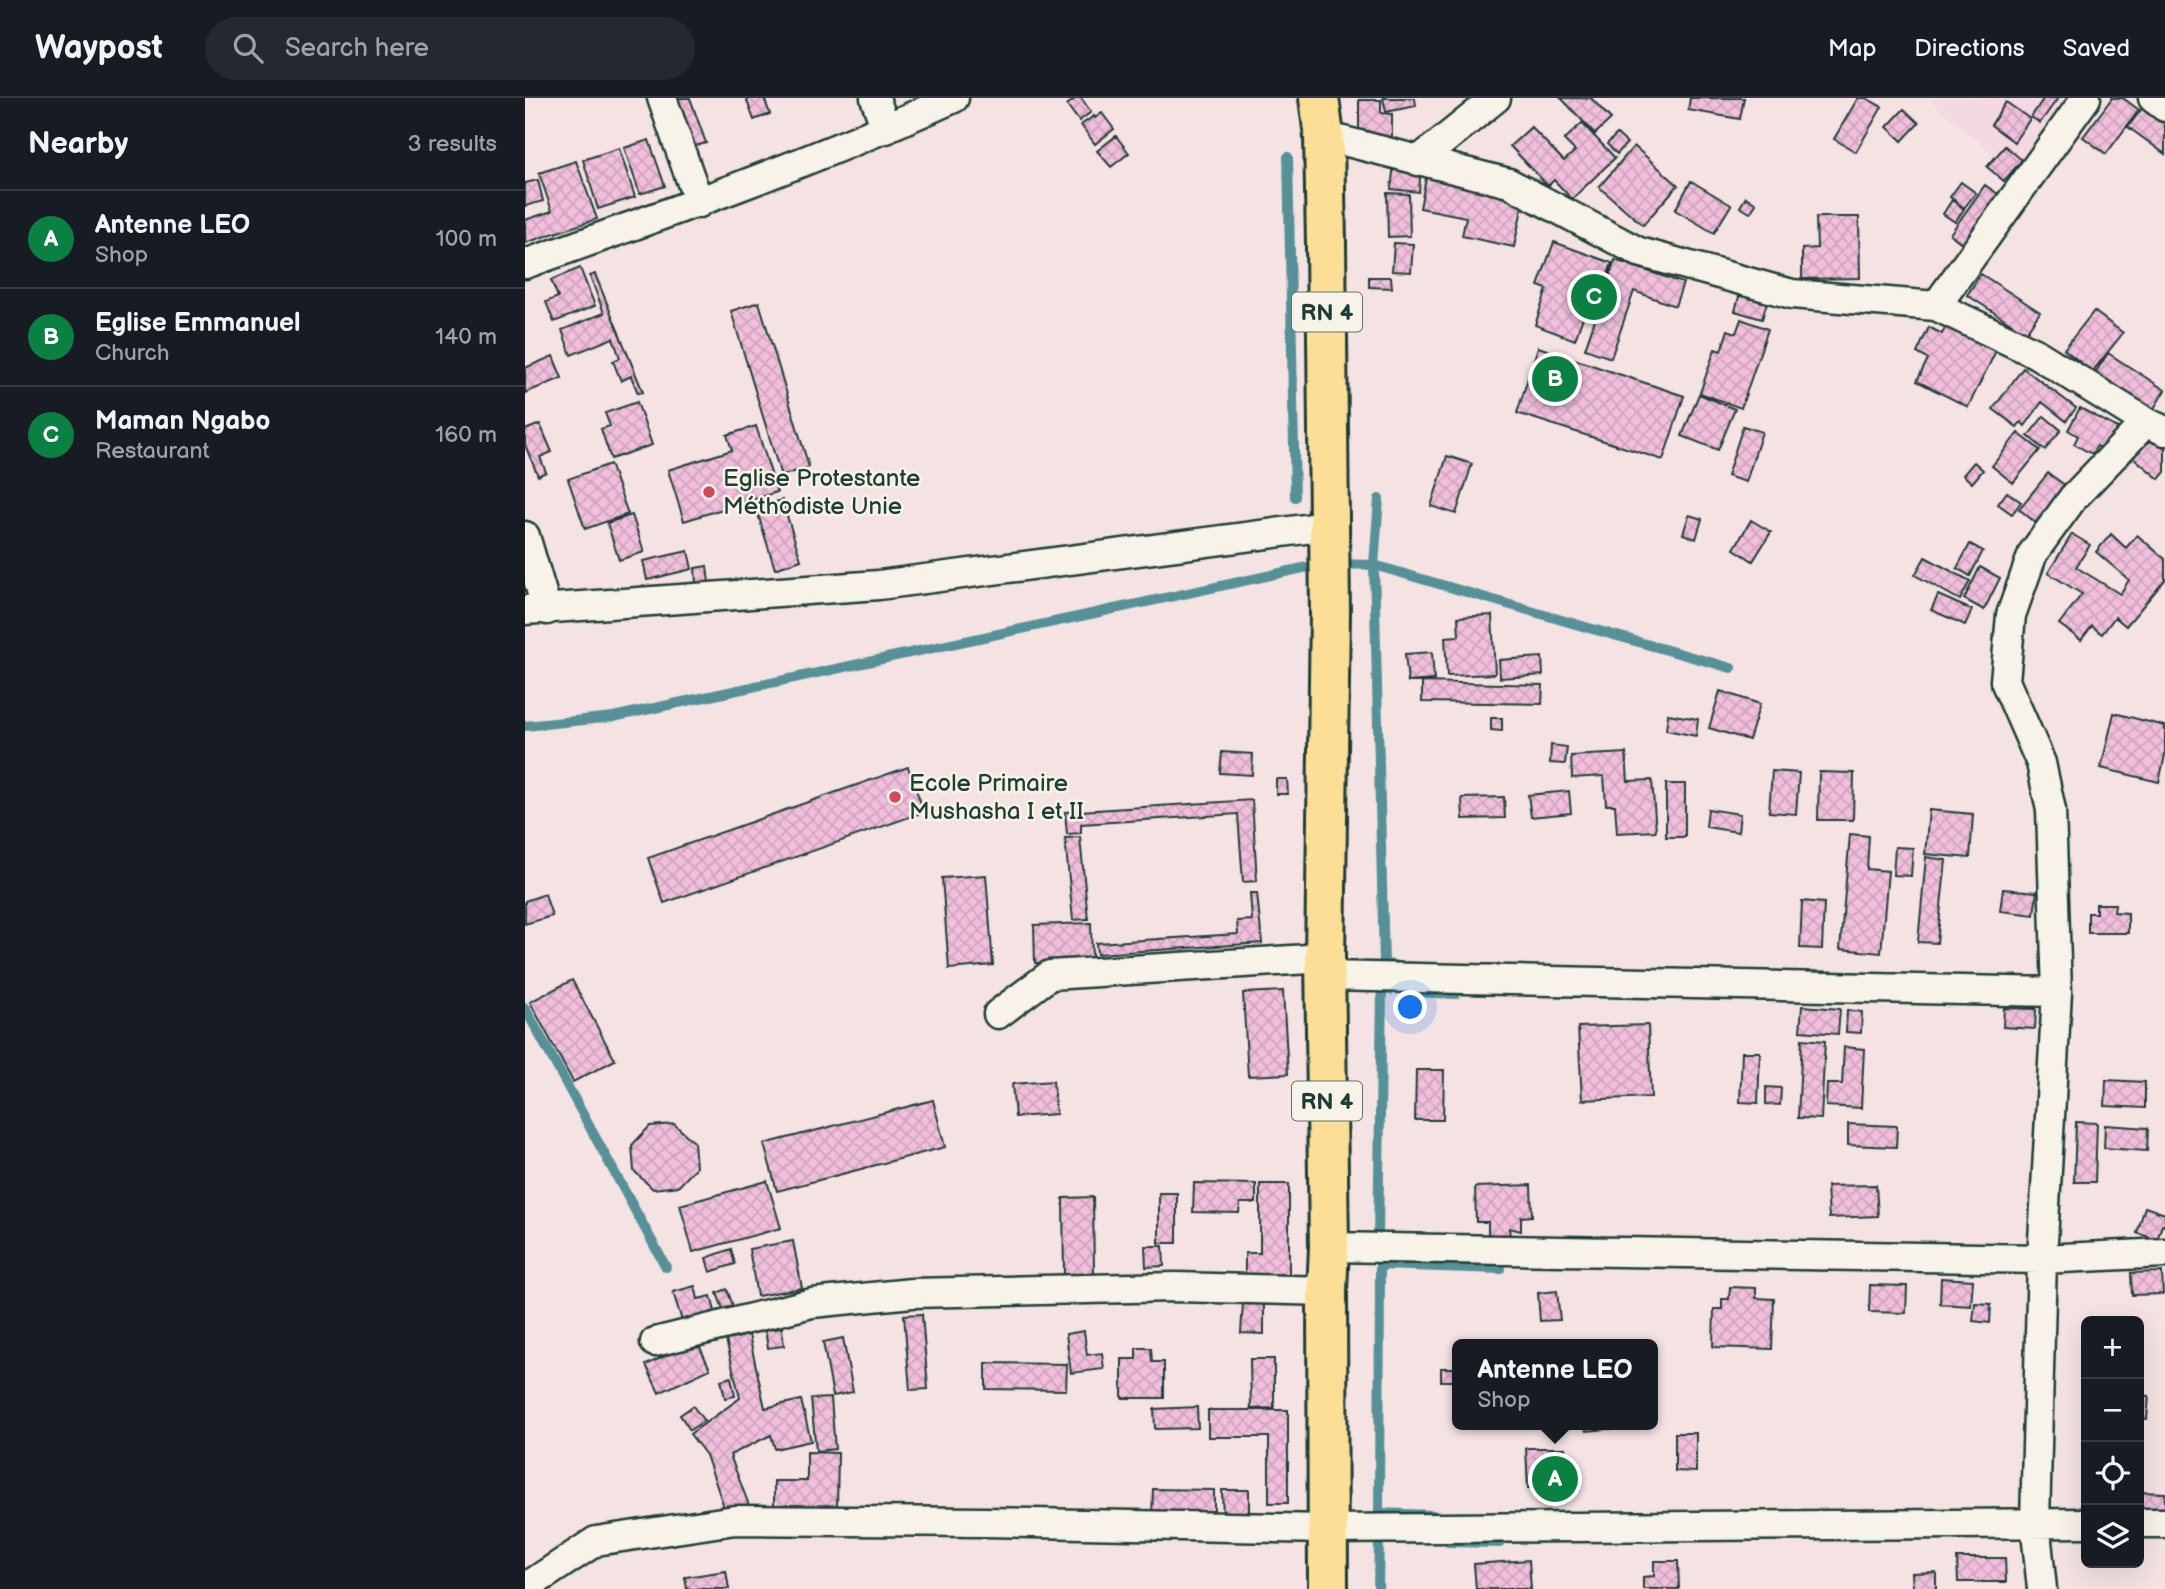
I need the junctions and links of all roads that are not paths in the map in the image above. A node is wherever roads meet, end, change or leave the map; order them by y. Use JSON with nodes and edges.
{"nodes":[{"id":1,"x":662,"y":98,"type":"edge"},
{"id":2,"x":875,"y":98,"type":"edge"},
{"id":3,"x":954,"y":98,"type":"edge"},
{"id":4,"x":1319,"y":98,"type":"edge"},
{"id":5,"x":1496,"y":98,"type":"edge"},
{"id":6,"x":2086,"y":98,"type":"edge"},
{"id":7,"x":2153,"y":98,"type":"edge"},
{"id":8,"x":2165,"y":107,"type":"edge"},
{"id":9,"x":885,"y":129,"type":"junction"},
{"id":10,"x":1324,"y":136,"type":"junction"},
{"id":11,"x":1418,"y":161,"type":"junction"},
{"id":12,"x":699,"y":202,"type":"junction"},
{"id":13,"x":525,"y":264,"type":"edge"},
{"id":14,"x":1936,"y":306,"type":"junction"},
{"id":15,"x":2155,"y":426,"type":"edge"},
{"id":16,"x":1328,"y":526,"type":"junction"},
{"id":17,"x":525,"y":536,"type":"edge"},
{"id":18,"x":536,"y":610,"type":"edge"},
{"id":19,"x":1326,"y":967,"type":"junction"},
{"id":20,"x":2057,"y":992,"type":"junction"},
{"id":21,"x":998,"y":1014,"type":"dead end"},
{"id":22,"x":1329,"y":1247,"type":"junction"},
{"id":23,"x":2165,"y":1253,"type":"edge"},
{"id":24,"x":2042,"y":1259,"type":"junction"},
{"id":25,"x":1327,"y":1291,"type":"junction"},
{"id":26,"x":655,"y":1342,"type":"dead end"},
{"id":27,"x":2035,"y":1522,"type":"junction"},
{"id":28,"x":2081,"y":1522,"type":"edge"},
{"id":29,"x":2144,"y":1523,"type":"edge"},
{"id":30,"x":2165,"y":1523,"type":"edge"},
{"id":31,"x":1327,"y":1529,"type":"junction"},
{"id":32,"x":525,"y":1588,"type":"edge"},
{"id":33,"x":1328,"y":1589,"type":"edge"},
{"id":34,"x":2042,"y":1589,"type":"edge"}],
"edges":[{"from":1,"to":12,"type":"street"},
{"from":2,"to":9,"type":"street"},
{"from":3,"to":9,"type":"street"},
{"from":4,"to":10,"type":"main road","number":"RN 4"},
{"from":5,"to":11,"type":"street"},
{"from":6,"to":14,"type":"street"},
{"from":7,"to":8,"type":"street"},
{"from":9,"to":12,"type":"street"},
{"from":10,"to":11,"type":"street"},
{"from":10,"to":16,"type":"main road","number":"RN 4"},
{"from":11,"to":14,"type":"street"},
{"from":12,"to":13,"type":"street"},
{"from":14,"to":15,"type":"street"},
{"from":15,"to":20,"type":"street"},
{"from":16,"to":18,"type":"street"},
{"from":16,"to":19,"type":"main road","number":"RN 4"},
{"from":17,"to":18,"type":"street"},
{"from":19,"to":20,"type":"street"},
{"from":19,"to":21,"type":"street"},
{"from":19,"to":22,"type":"main road","number":"RN 4"},
{"from":20,"to":24,"type":"street"},
{"from":22,"to":24,"type":"street"},
{"from":22,"to":25,"type":"main road","number":"RN 4"},
{"from":23,"to":24,"type":"street"},
{"from":24,"to":27,"type":"street"},
{"from":25,"to":26,"type":"street"},
{"from":25,"to":31,"type":"main road","number":"RN 4"},
{"from":27,"to":28,"type":"street"},
{"from":27,"to":31,"type":"street"},
{"from":27,"to":34,"type":"street"},
{"from":29,"to":30,"type":"street"},
{"from":31,"to":32,"type":"street"},
{"from":31,"to":33,"type":"main road","number":"RN 4"}]}
